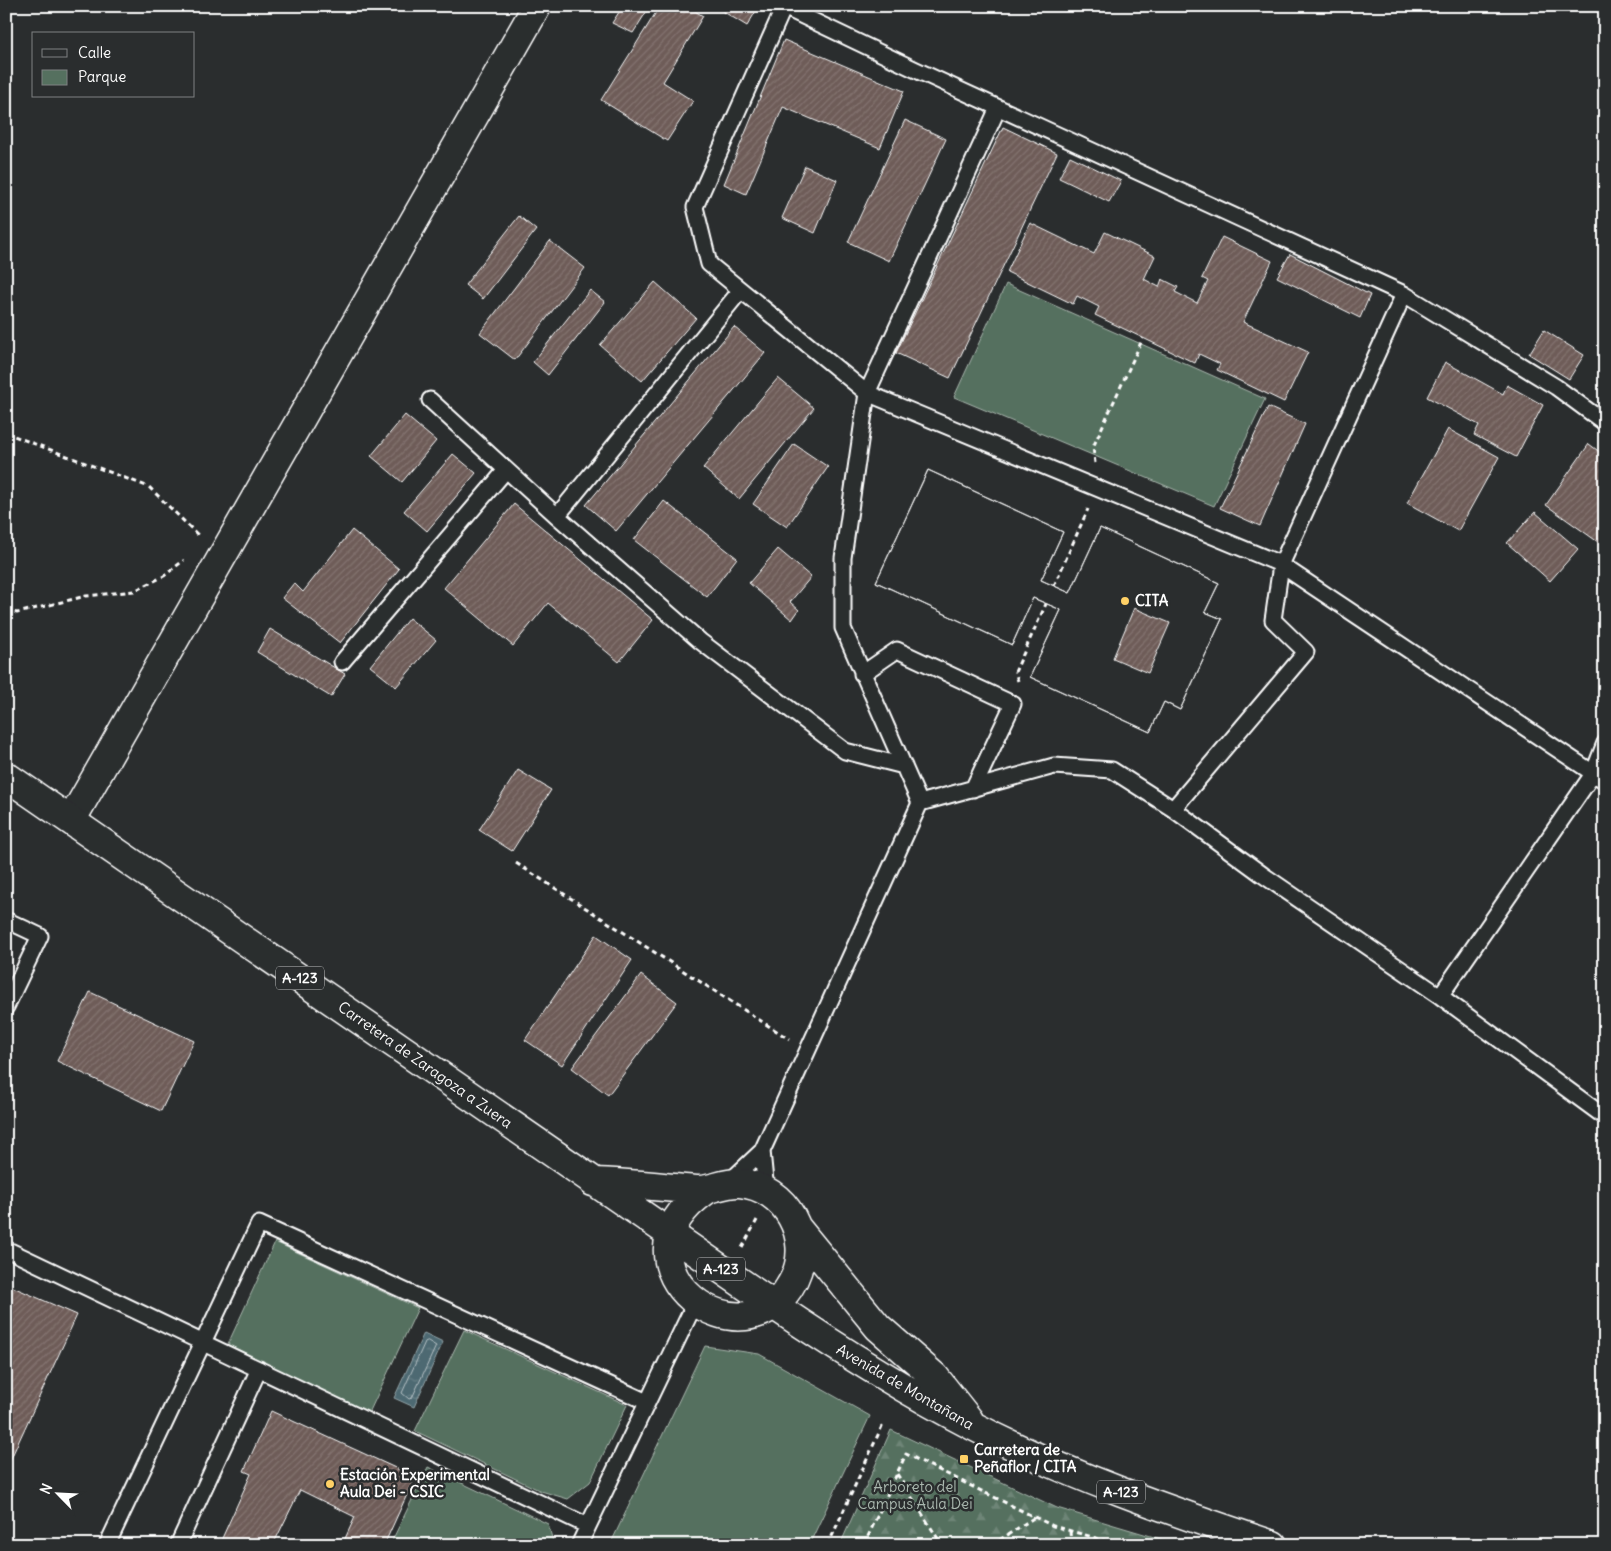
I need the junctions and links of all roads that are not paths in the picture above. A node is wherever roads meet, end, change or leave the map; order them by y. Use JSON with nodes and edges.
{"nodes":[{"id":1,"x":537,"y":6,"type":"edge"},
{"id":2,"x":998,"y":108,"type":"junction"},
{"id":3,"x":742,"y":290,"type":"junction"},
{"id":4,"x":1404,"y":294,"type":"junction"},
{"id":5,"x":867,"y":393,"type":"junction"},
{"id":6,"x":430,"y":400,"type":"dead end"},
{"id":7,"x":1605,"y":423,"type":"edge"},
{"id":8,"x":506,"y":470,"type":"junction"},
{"id":9,"x":557,"y":516,"type":"junction"},
{"id":10,"x":1281,"y":564,"type":"junction"},
{"id":11,"x":342,"y":662,"type":"dead end"},
{"id":12,"x":862,"y":674,"type":"junction"},
{"id":13,"x":1605,"y":744,"type":"edge"},
{"id":14,"x":904,"y":766,"type":"junction"},
{"id":15,"x":6,"y":776,"type":"edge"},
{"id":16,"x":1599,"y":777,"type":"edge"},
{"id":17,"x":973,"y":789,"type":"junction"},
{"id":18,"x":920,"y":803,"type":"junction"},
{"id":19,"x":1174,"y":809,"type":"junction"},
{"id":20,"x":72,"y":819,"type":"junction"},
{"id":21,"x":6,"y":920,"type":"edge"},
{"id":22,"x":1440,"y":996,"type":"junction"},
{"id":23,"x":6,"y":1007,"type":"edge"},
{"id":24,"x":1605,"y":1117,"type":"edge"},
{"id":25,"x":762,"y":1150,"type":"junction"},
{"id":26,"x":593,"y":1182,"type":"junction"},
{"id":27,"x":716,"y":1187,"type":"junction"},
{"id":28,"x":769,"y":1193,"type":"junction"},
{"id":29,"x":798,"y":1229,"type":"junction"},
{"id":30,"x":670,"y":1234,"type":"junction"},
{"id":31,"x":6,"y":1249,"type":"edge"},
{"id":32,"x":695,"y":1303,"type":"junction"},
{"id":33,"x":772,"y":1304,"type":"junction"},
{"id":34,"x":203,"y":1342,"type":"junction"},
{"id":35,"x":259,"y":1369,"type":"junction"},
{"id":36,"x":647,"y":1402,"type":"junction"},
{"id":37,"x":974,"y":1427,"type":"junction"},
{"id":38,"x":588,"y":1526,"type":"junction"},
{"id":39,"x":107,"y":1545,"type":"edge"},
{"id":40,"x":178,"y":1545,"type":"edge"},
{"id":41,"x":579,"y":1545,"type":"edge"},
{"id":42,"x":1273,"y":1545,"type":"edge"}],
"edges":[{"from":1,"to":20,"type":"main road"},
{"from":2,"to":3,"type":"lane"},
{"from":2,"to":4,"type":"lane"},
{"from":2,"to":5,"type":"lane"},
{"from":3,"to":5,"type":"lane"},
{"from":3,"to":9,"type":"lane"},
{"from":4,"to":7,"type":"lane"},
{"from":4,"to":10,"type":"lane"},
{"from":5,"to":10,"type":"lane"},
{"from":5,"to":12,"type":"lane"},
{"from":6,"to":8,"type":"lane"},
{"from":8,"to":9,"type":"lane"},
{"from":8,"to":11,"type":"lane"},
{"from":9,"to":14,"type":"lane"},
{"from":10,"to":16,"type":"lane"},
{"from":10,"to":19,"type":"lane"},
{"from":12,"to":14,"type":"lane"},
{"from":12,"to":17,"type":"lane"},
{"from":13,"to":16,"type":"lane"},
{"from":14,"to":18,"type":"lane"},
{"from":15,"to":20,"type":"main road","name":"Carretera de Zaragoza a Zuera","number":"A-123"},
{"from":16,"to":22,"type":"lane"},
{"from":17,"to":18,"type":"lane"},
{"from":17,"to":19,"type":"lane"},
{"from":18,"to":25,"type":"lane"},
{"from":19,"to":22,"type":"lane"},
{"from":20,"to":26,"type":"main road","name":"Carretera de Zaragoza a Zuera","number":"A-123"},
{"from":21,"to":23,"type":"lane"},
{"from":22,"to":24,"type":"lane"},
{"from":25,"to":27,"type":"lane"},
{"from":25,"to":28,"type":"lane"},
{"from":26,"to":27,"type":"main road"},
{"from":26,"to":30,"type":"main road","name":"Carretera de Zaragoza a Zuera","number":"A-123"},
{"from":27,"to":28,"type":"main road"},
{"from":27,"to":30,"type":"main road"},
{"from":28,"to":29,"type":"main road"},
{"from":29,"to":33,"type":"main road"},
{"from":29,"to":37,"type":"main road"},
{"from":30,"to":32,"type":"main road"},
{"from":30,"to":33,"type":"main road","name":"Avenida de Montañana","number":"A-123"},
{"from":31,"to":34,"type":"lane"},
{"from":32,"to":33,"type":"main road"},
{"from":32,"to":36,"type":"lane"},
{"from":33,"to":37,"type":"main road","name":"Avenida de Montañana","number":"A-123"},
{"from":34,"to":35,"type":"lane"},
{"from":34,"to":36,"type":"lane"},
{"from":34,"to":39,"type":"lane"},
{"from":35,"to":38,"type":"lane"},
{"from":35,"to":40,"type":"lane"},
{"from":36,"to":38,"type":"lane"},
{"from":37,"to":42,"type":"main road","name":"Avenida de Montañana","number":"A-123"},
{"from":38,"to":41,"type":"lane"}]}
